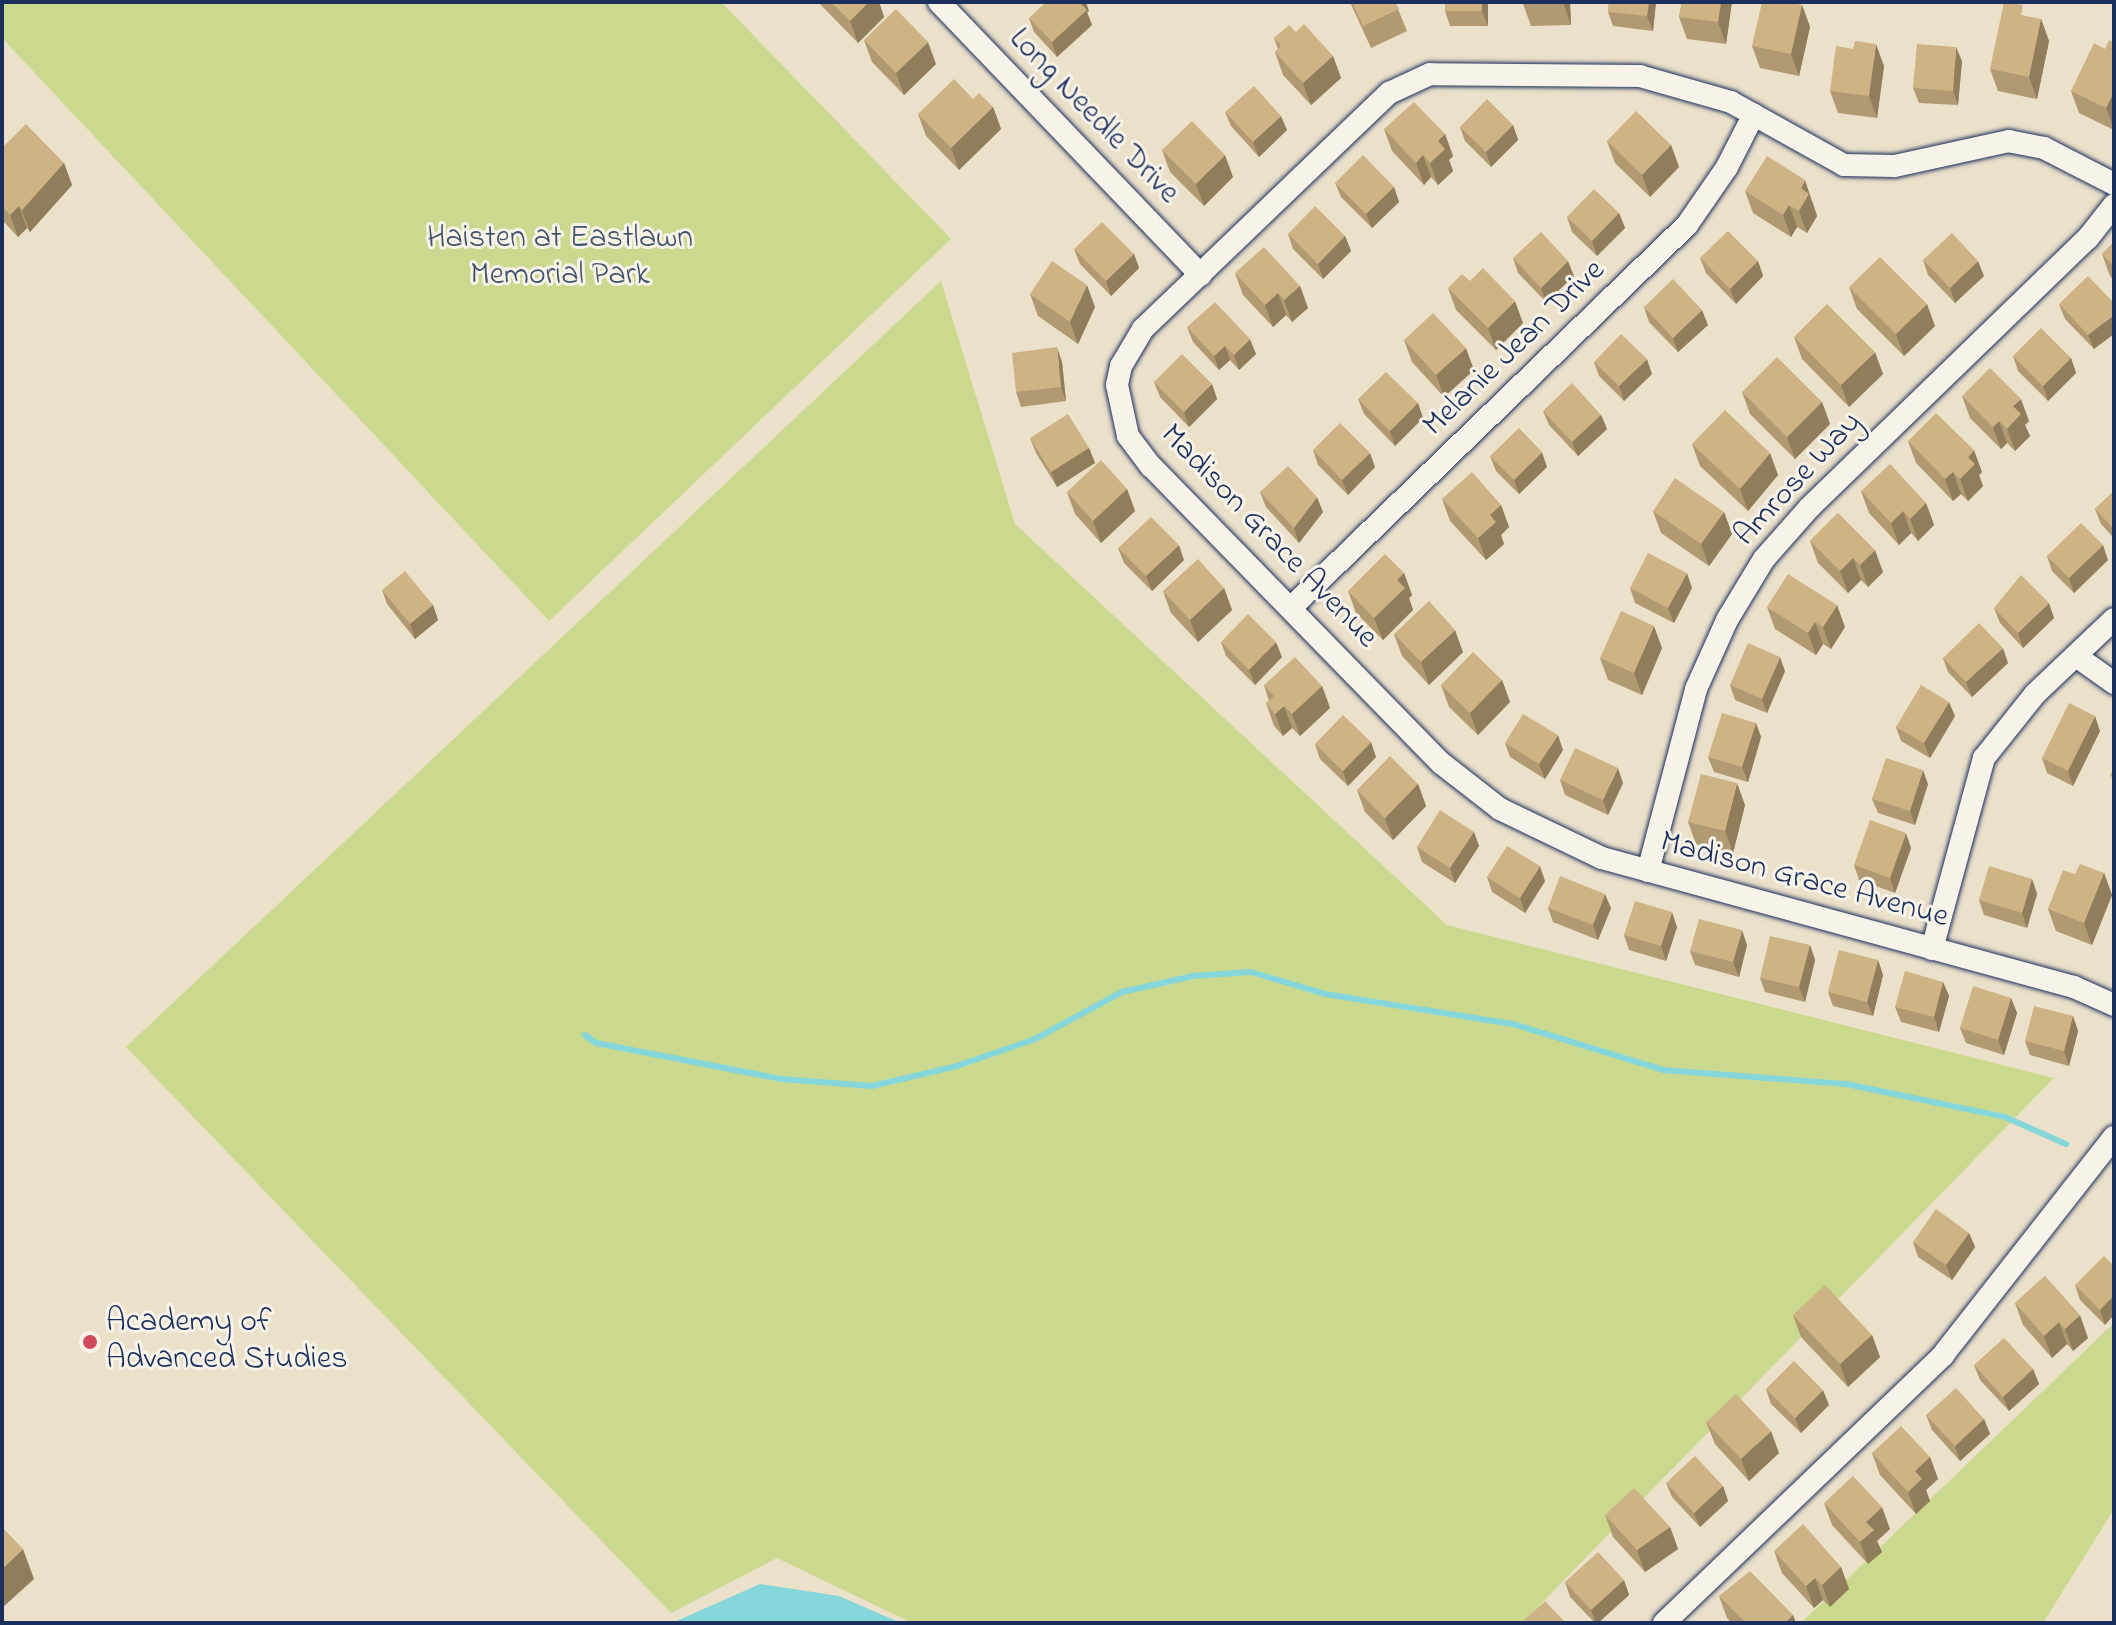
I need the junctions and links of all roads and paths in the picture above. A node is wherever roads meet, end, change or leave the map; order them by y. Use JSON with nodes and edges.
{"nodes":[{"id":1,"x":939,"y":2,"type":"edge"},
{"id":2,"x":1754,"y":114,"type":"junction"},
{"id":3,"x":2114,"y":184,"type":"edge"},
{"id":4,"x":2114,"y":205,"type":"edge"},
{"id":5,"x":1201,"y":275,"type":"junction"},
{"id":6,"x":1293,"y":606,"type":"junction"},
{"id":7,"x":2114,"y":619,"type":"edge"},
{"id":8,"x":2076,"y":656,"type":"junction"},
{"id":9,"x":2114,"y":683,"type":"edge"},
{"id":10,"x":1648,"y":871,"type":"junction"},
{"id":11,"x":1932,"y":949,"type":"junction"},
{"id":12,"x":2114,"y":1005,"type":"edge"},
{"id":13,"x":2114,"y":1137,"type":"edge"},
{"id":14,"x":1664,"y":1623,"type":"edge"}],
"edges":[{"from":1,"to":5,"type":"street","name":"Long Needle Drive"},
{"from":2,"to":3,"type":"street","name":"Madison Grace Avenue"},
{"from":2,"to":5,"type":"street","name":"Madison Grace Avenue"},
{"from":2,"to":6,"type":"street","name":"Melanie Jean Drive"},
{"from":4,"to":10,"type":"street","name":"Amrose Way"},
{"from":5,"to":6,"type":"street","name":"Madison Grace Avenue"},
{"from":6,"to":10,"type":"street","name":"Madison Grace Avenue"},
{"from":7,"to":8,"type":"street"},
{"from":8,"to":9,"type":"street"},
{"from":8,"to":11,"type":"street"},
{"from":10,"to":11,"type":"street","name":"Madison Grace Avenue"},
{"from":11,"to":12,"type":"street","name":"Madison Grace Avenue"},
{"from":13,"to":14,"type":"street"}]}
